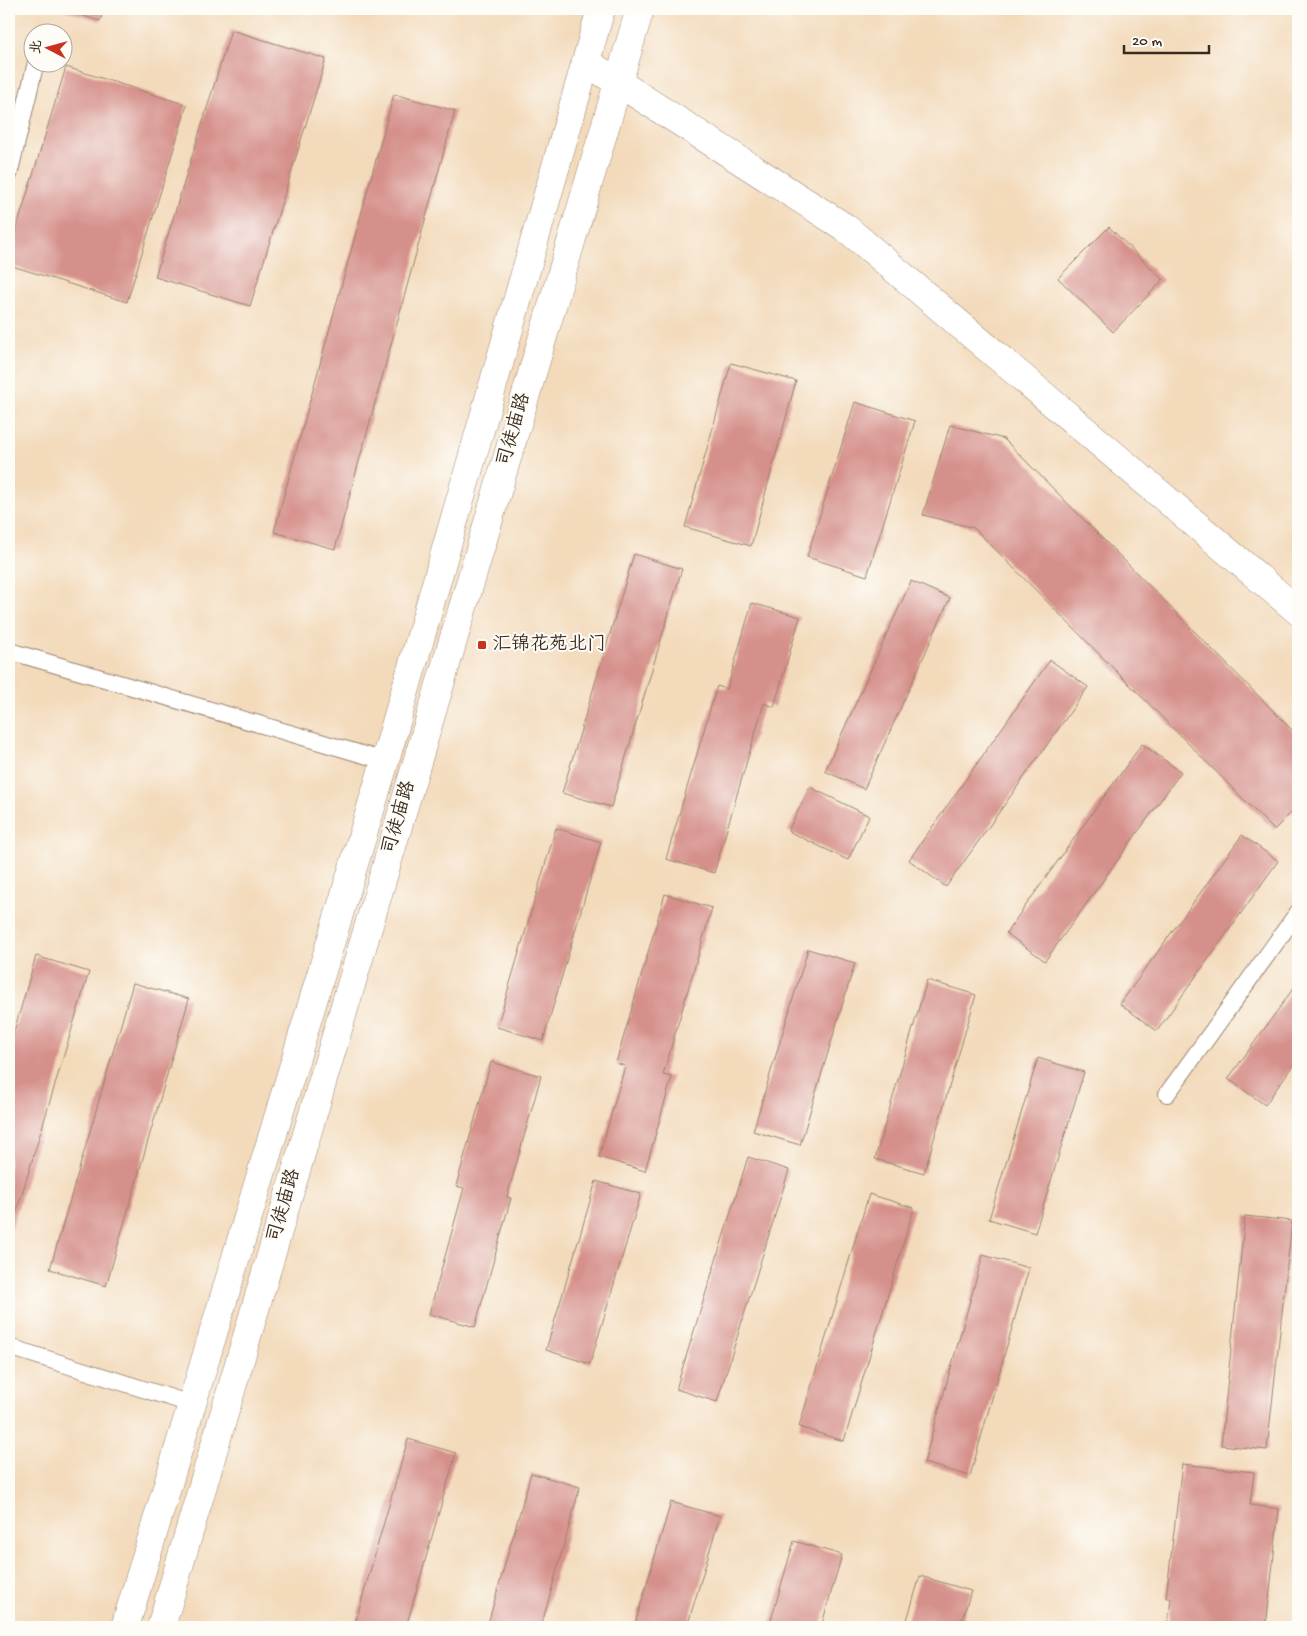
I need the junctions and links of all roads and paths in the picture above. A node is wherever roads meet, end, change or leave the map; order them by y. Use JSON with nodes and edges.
{"nodes":[{"id":1,"x":601,"y":9,"type":"edge"},
{"id":2,"x":640,"y":9,"type":"edge"},
{"id":3,"x":586,"y":62,"type":"junction"},
{"id":4,"x":34,"y":72,"type":"edge"},
{"id":5,"x":618,"y":82,"type":"junction"},
{"id":6,"x":9,"y":175,"type":"edge"},
{"id":7,"x":1298,"y":611,"type":"edge"},
{"id":8,"x":9,"y":651,"type":"edge"},
{"id":9,"x":385,"y":761,"type":"junction"},
{"id":10,"x":1298,"y":912,"type":"edge"},
{"id":11,"x":1167,"y":1094,"type":"dead end"},
{"id":12,"x":9,"y":1347,"type":"edge"},
{"id":13,"x":192,"y":1404,"type":"junction"},
{"id":14,"x":125,"y":1627,"type":"edge"},
{"id":15,"x":161,"y":1627,"type":"edge"}],
"edges":[{"from":1,"to":3,"type":"main road","name":"司徒庙路"},
{"from":2,"to":5,"type":"main road","name":"司徒庙路"},
{"from":3,"to":5,"type":"main road"},
{"from":3,"to":9,"type":"main road","name":"司徒庙路"},
{"from":4,"to":6,"type":"lane"},
{"from":5,"to":7,"type":"main road"},
{"from":5,"to":15,"type":"main road","name":"司徒庙路"},
{"from":8,"to":9,"type":"lane"},
{"from":9,"to":13,"type":"main road","name":"司徒庙路"},
{"from":10,"to":11,"type":"lane"},
{"from":12,"to":13,"type":"lane"},
{"from":13,"to":14,"type":"main road","name":"司徒庙路"}]}
